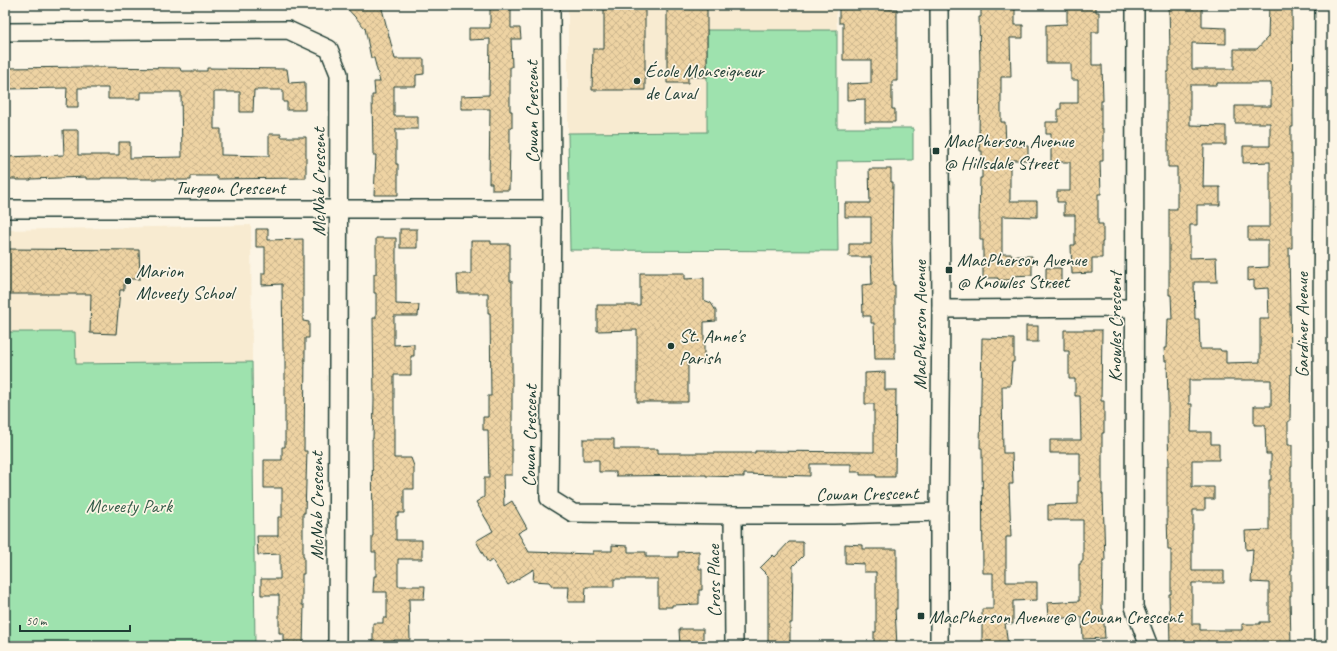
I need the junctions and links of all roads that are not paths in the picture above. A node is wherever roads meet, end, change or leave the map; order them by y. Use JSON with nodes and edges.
{"nodes":[{"id":1,"x":551,"y":5,"type":"edge"},
{"id":2,"x":939,"y":5,"type":"edge"},
{"id":3,"x":1135,"y":5,"type":"edge"},
{"id":4,"x":1324,"y":5,"type":"edge"},
{"id":5,"x":5,"y":32,"type":"edge"},
{"id":6,"x":339,"y":208,"type":"junction"},
{"id":7,"x":5,"y":209,"type":"edge"},
{"id":8,"x":552,"y":209,"type":"junction"},
{"id":9,"x":1135,"y":308,"type":"junction"},
{"id":10,"x":941,"y":309,"type":"junction"},
{"id":11,"x":939,"y":512,"type":"junction"},
{"id":12,"x":733,"y":516,"type":"junction"},
{"id":13,"x":337,"y":646,"type":"edge"},
{"id":14,"x":734,"y":646,"type":"edge"},
{"id":15,"x":939,"y":646,"type":"edge"},
{"id":16,"x":1149,"y":646,"type":"edge"},
{"id":17,"x":1323,"y":646,"type":"edge"}],
"edges":[{"from":1,"to":8,"type":"street","name":"Cowan Crescent"},
{"from":2,"to":10,"type":"street","name":"MacPherson Avenue"},
{"from":3,"to":9,"type":"street","name":"Knowles Crescent"},
{"from":4,"to":17,"type":"street","name":"Gardiner Avenue"},
{"from":5,"to":6,"type":"street","name":"McNab Crescent"},
{"from":6,"to":7,"type":"street","name":"Turgeon Crescent"},
{"from":6,"to":8,"type":"street","name":"Turgeon Crescent"},
{"from":6,"to":13,"type":"street","name":"McNab Crescent"},
{"from":8,"to":12,"type":"street","name":"Cowan Crescent"},
{"from":9,"to":10,"type":"street"},
{"from":9,"to":16,"type":"street","name":"Knowles Crescent"},
{"from":10,"to":11,"type":"street","name":"MacPherson Avenue"},
{"from":11,"to":12,"type":"street","name":"Cowan Crescent"},
{"from":11,"to":15,"type":"street","name":"MacPherson Avenue"},
{"from":12,"to":14,"type":"street","name":"Cross Place"}]}
